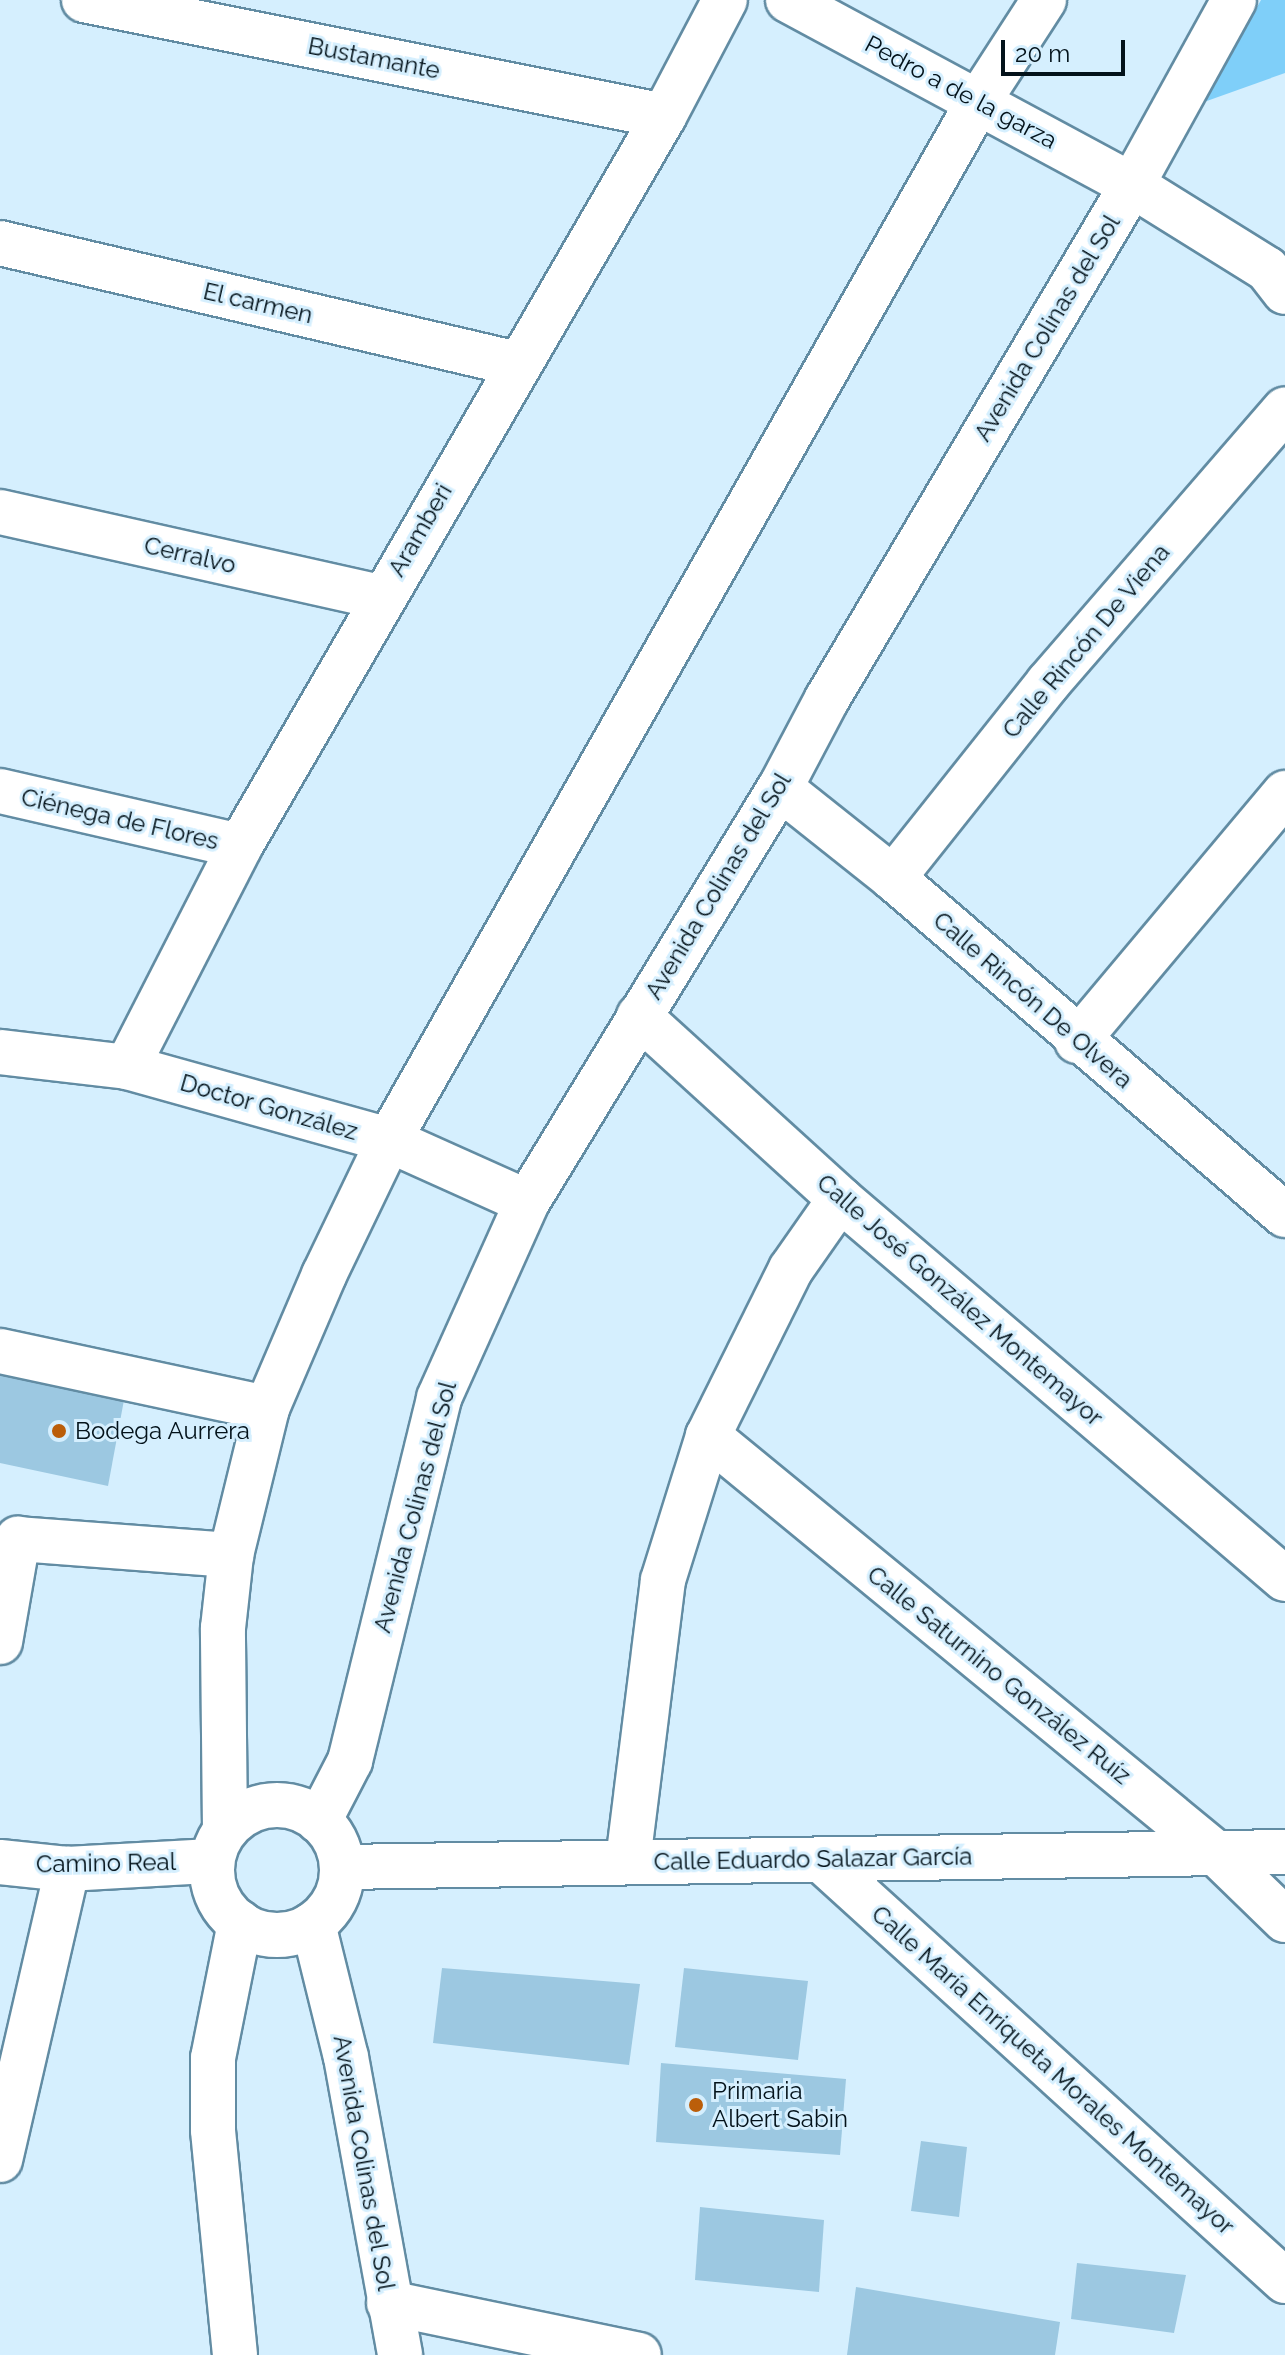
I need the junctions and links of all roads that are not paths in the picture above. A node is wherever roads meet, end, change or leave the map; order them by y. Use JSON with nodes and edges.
{"nodes":[{"id":1,"x":84,"y":0,"type":"edge"},
{"id":2,"x":725,"y":0,"type":"edge"},
{"id":3,"x":788,"y":0,"type":"edge"},
{"id":4,"x":1044,"y":0,"type":"edge"},
{"id":5,"x":1234,"y":0,"type":"edge"},
{"id":6,"x":980,"y":99,"type":"junction"},
{"id":7,"x":664,"y":116,"type":"junction"},
{"id":8,"x":1132,"y":185,"type":"junction"},
{"id":9,"x":0,"y":243,"type":"edge"},
{"id":10,"x":1279,"y":275,"type":"edge"},
{"id":11,"x":517,"y":364,"type":"junction"},
{"id":12,"x":1285,"y":409,"type":"edge"},
{"id":13,"x":0,"y":512,"type":"edge"},
{"id":14,"x":381,"y":597,"type":"junction"},
{"id":15,"x":780,"y":788,"type":"junction"},
{"id":16,"x":0,"y":791,"type":"edge"},
{"id":17,"x":1285,"y":793,"type":"edge"},
{"id":18,"x":240,"y":846,"type":"junction"},
{"id":19,"x":893,"y":878,"type":"junction"},
{"id":20,"x":639,"y":1016,"type":"junction"},
{"id":21,"x":1077,"y":1041,"type":"junction"},
{"id":22,"x":0,"y":1052,"type":"edge"},
{"id":23,"x":127,"y":1067,"type":"junction"},
{"id":24,"x":389,"y":1140,"type":"junction"},
{"id":25,"x":840,"y":1199,"type":"junction"},
{"id":26,"x":527,"y":1202,"type":"junction"},
{"id":27,"x":1281,"y":1205,"type":"edge"},
{"id":28,"x":0,"y":1351,"type":"edge"},
{"id":29,"x":267,"y":1408,"type":"junction"},
{"id":30,"x":708,"y":1436,"type":"junction"},
{"id":31,"x":231,"y":1555,"type":"junction"},
{"id":32,"x":1285,"y":1579,"type":"edge"},
{"id":33,"x":0,"y":1642,"type":"edge"},
{"id":34,"x":319,"y":1821,"type":"junction"},
{"id":35,"x":219,"y":1845,"type":"junction"},
{"id":36,"x":1285,"y":1852,"type":"edge"},
{"id":37,"x":1217,"y":1854,"type":"junction"},
{"id":38,"x":820,"y":1859,"type":"junction"},
{"id":39,"x":628,"y":1861,"type":"junction"},
{"id":40,"x":0,"y":1862,"type":"edge"},
{"id":41,"x":342,"y":1867,"type":"junction"},
{"id":42,"x":67,"y":1869,"type":"junction"},
{"id":43,"x":1285,"y":1920,"type":"edge"},
{"id":44,"x":240,"y":1923,"type":"junction"},
{"id":45,"x":313,"y":1924,"type":"junction"},
{"id":46,"x":0,"y":2160,"type":"edge"},
{"id":47,"x":1285,"y":2281,"type":"edge"},
{"id":48,"x":389,"y":2303,"type":"junction"},
{"id":49,"x":235,"y":2355,"type":"edge"},
{"id":50,"x":400,"y":2355,"type":"edge"},
{"id":51,"x":639,"y":2355,"type":"edge"}],
"edges":[{"from":1,"to":7,"type":"street","name":"Bustamante"},
{"from":2,"to":7,"type":"street","name":"Aramberi"},
{"from":3,"to":6,"type":"street","name":"Pedro a de la garza"},
{"from":4,"to":6,"type":"street"},
{"from":5,"to":8,"type":"street","name":"Avenida Colinas del Sol"},
{"from":6,"to":8,"type":"street","name":"Pedro a de la garza"},
{"from":6,"to":24,"type":"street"},
{"from":7,"to":11,"type":"street","name":"Aramberi"},
{"from":8,"to":10,"type":"street","name":"Pedro a de la garza"},
{"from":8,"to":15,"type":"street","name":"Avenida Colinas del Sol"},
{"from":9,"to":11,"type":"street","name":"El carmen"},
{"from":11,"to":14,"type":"street","name":"Aramberi"},
{"from":12,"to":19,"type":"street","name":"Calle Rincón De Viena"},
{"from":13,"to":14,"type":"street","name":"Cerralvo"},
{"from":14,"to":18,"type":"street","name":"Aramberi"},
{"from":15,"to":19,"type":"street","name":"Calle Rincón De Olvera"},
{"from":15,"to":20,"type":"street","name":"Avenida Colinas del Sol"},
{"from":16,"to":18,"type":"street","name":"Ciénega de Flores"},
{"from":17,"to":21,"type":"street"},
{"from":18,"to":23,"type":"street","name":"Aramberi"},
{"from":19,"to":21,"type":"street","name":"Calle Rincón De Olvera"},
{"from":20,"to":25,"type":"street","name":"Calle José González Montemayor"},
{"from":20,"to":26,"type":"street","name":"Avenida Colinas del Sol"},
{"from":21,"to":27,"type":"street","name":"Calle Rincón De Olvera"},
{"from":22,"to":23,"type":"street","name":"Doctor González"},
{"from":23,"to":24,"type":"street","name":"Doctor González"},
{"from":24,"to":26,"type":"street","name":"Doctor González"},
{"from":24,"to":29,"type":"street"},
{"from":25,"to":30,"type":"street"},
{"from":25,"to":32,"type":"street","name":"Calle José González Montemayor"},
{"from":26,"to":34,"type":"street","name":"Avenida Colinas del Sol"},
{"from":28,"to":29,"type":"street"},
{"from":29,"to":31,"type":"street"},
{"from":30,"to":37,"type":"street","name":"Calle Saturnino González Ruíz"},
{"from":30,"to":39,"type":"street"},
{"from":31,"to":33,"type":"street"},
{"from":31,"to":35,"type":"street"},
{"from":34,"to":35,"type":"street"},
{"from":34,"to":41,"type":"street"},
{"from":35,"to":42,"type":"street","name":"Camino Real"},
{"from":35,"to":44,"type":"street"},
{"from":36,"to":37,"type":"street","name":"Calle Eduardo Salazar García"},
{"from":37,"to":38,"type":"street","name":"Calle Eduardo Salazar García"},
{"from":37,"to":43,"type":"street","name":"Calle Saturnino González Ruíz"},
{"from":38,"to":39,"type":"street","name":"Calle Eduardo Salazar García"},
{"from":38,"to":47,"type":"street","name":"Calle María Enriqueta Morales Montemayor"},
{"from":39,"to":41,"type":"street","name":"Calle Eduardo Salazar García"},
{"from":40,"to":42,"type":"street","name":"Camino Real"},
{"from":41,"to":45,"type":"street"},
{"from":42,"to":46,"type":"street"},
{"from":44,"to":45,"type":"street"},
{"from":44,"to":49,"type":"street"},
{"from":45,"to":48,"type":"street","name":"Avenida Colinas del Sol"},
{"from":48,"to":50,"type":"street","name":"Avenida Colinas del Sol"},
{"from":48,"to":51,"type":"street"}]}
